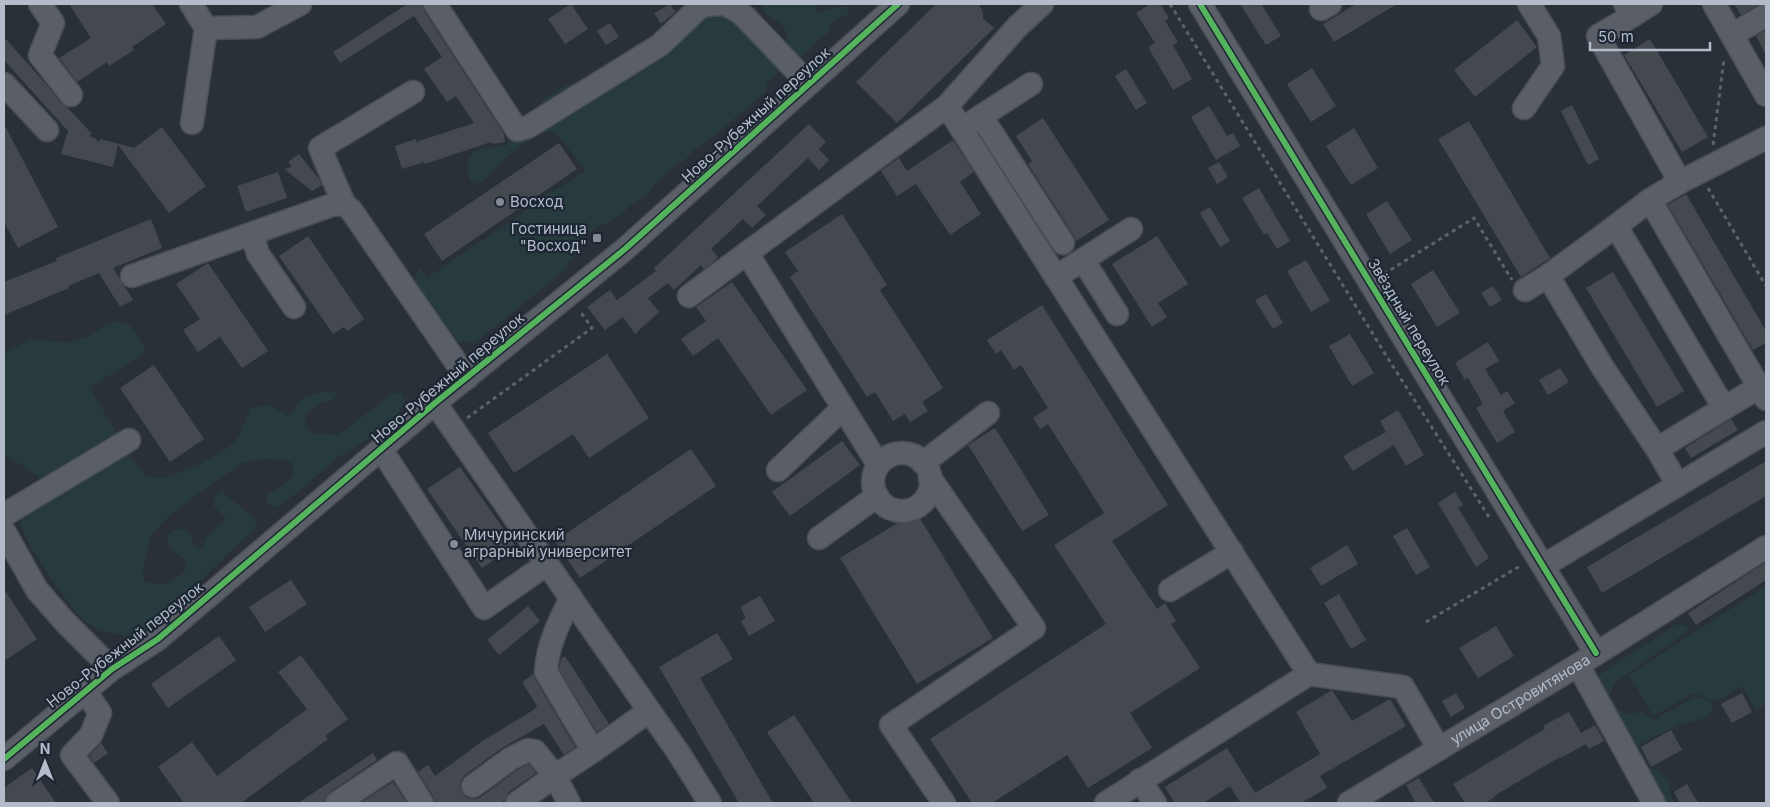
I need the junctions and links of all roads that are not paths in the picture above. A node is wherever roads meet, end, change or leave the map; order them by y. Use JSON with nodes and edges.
{"nodes":[{"id":1,"x":40,"y":4,"type":"edge"},
{"id":2,"x":191,"y":4,"type":"edge"},
{"id":3,"x":300,"y":4,"type":"edge"},
{"id":4,"x":435,"y":4,"type":"edge"},
{"id":5,"x":898,"y":4,"type":"edge"},
{"id":6,"x":1042,"y":4,"type":"edge"},
{"id":7,"x":1200,"y":4,"type":"edge"},
{"id":8,"x":1529,"y":4,"type":"edge"},
{"id":9,"x":1651,"y":4,"type":"edge"},
{"id":10,"x":1714,"y":4,"type":"edge"},
{"id":11,"x":699,"y":5,"type":"edge"},
{"id":12,"x":1629,"y":10,"type":"edge"},
{"id":13,"x":1766,"y":15,"type":"edge"},
{"id":14,"x":206,"y":28,"type":"junction"},
{"id":15,"x":1732,"y":35,"type":"junction"},
{"id":16,"x":4,"y":84,"type":"edge"},
{"id":17,"x":808,"y":84,"type":"junction"},
{"id":18,"x":1031,"y":84,"type":"dead end"},
{"id":19,"x":413,"y":92,"type":"dead end"},
{"id":20,"x":70,"y":95,"type":"dead end"},
{"id":21,"x":1766,"y":95,"type":"edge"},
{"id":22,"x":947,"y":106,"type":"junction"},
{"id":23,"x":1524,"y":108,"type":"dead end"},
{"id":24,"x":982,"y":116,"type":"junction"},
{"id":25,"x":192,"y":123,"type":"dead end"},
{"id":26,"x":962,"y":129,"type":"junction"},
{"id":27,"x":47,"y":130,"type":"dead end"},
{"id":28,"x":1766,"y":138,"type":"edge"},
{"id":29,"x":1680,"y":182,"type":"junction"},
{"id":30,"x":1650,"y":200,"type":"junction"},
{"id":31,"x":344,"y":204,"type":"junction"},
{"id":32,"x":1616,"y":226,"type":"junction"},
{"id":33,"x":1131,"y":229,"type":"dead end"},
{"id":34,"x":256,"y":232,"type":"junction"},
{"id":35,"x":1063,"y":243,"type":"dead end"},
{"id":36,"x":747,"y":254,"type":"junction"},
{"id":37,"x":1083,"y":260,"type":"junction"},
{"id":38,"x":132,"y":276,"type":"dead end"},
{"id":39,"x":1548,"y":276,"type":"junction"},
{"id":40,"x":1056,"y":277,"type":"junction"},
{"id":41,"x":1525,"y":290,"type":"road end"},
{"id":42,"x":690,"y":296,"type":"dead end"},
{"id":43,"x":294,"y":307,"type":"dead end"},
{"id":44,"x":1117,"y":314,"type":"dead end"},
{"id":45,"x":467,"y":378,"type":"junction"},
{"id":46,"x":1763,"y":393,"type":"edge"},
{"id":47,"x":435,"y":403,"type":"junction"},
{"id":48,"x":843,"y":408,"type":"junction"},
{"id":49,"x":1724,"y":408,"type":"junction"},
{"id":50,"x":988,"y":413,"type":"dead end"},
{"id":51,"x":1766,"y":432,"type":"edge"},
{"id":52,"x":129,"y":440,"type":"dead end"},
{"id":53,"x":1657,"y":449,"type":"junction"},
{"id":54,"x":381,"y":450,"type":"junction"},
{"id":55,"x":878,"y":464,"type":"junction"},
{"id":56,"x":778,"y":470,"type":"dead end"},
{"id":57,"x":927,"y":470,"type":"junction"},
{"id":58,"x":1678,"y":485,"type":"junction"},
{"id":59,"x":876,"y":496,"type":"junction"},
{"id":60,"x":4,"y":514,"type":"edge"},
{"id":61,"x":4,"y":531,"type":"edge"},
{"id":62,"x":819,"y":538,"type":"dead end"},
{"id":63,"x":1766,"y":547,"type":"edge"},
{"id":64,"x":1232,"y":552,"type":"junction"},
{"id":65,"x":547,"y":564,"type":"junction"},
{"id":66,"x":1543,"y":566,"type":"junction"},
{"id":67,"x":1170,"y":590,"type":"dead end"},
{"id":68,"x":570,"y":598,"type":"junction"},
{"id":69,"x":1596,"y":653,"type":"junction"},
{"id":70,"x":1578,"y":665,"type":"junction"},
{"id":71,"x":112,"y":669,"type":"junction"},
{"id":72,"x":1310,"y":674,"type":"junction"},
{"id":73,"x":85,"y":691,"type":"junction"},
{"id":74,"x":649,"y":711,"type":"junction"},
{"id":75,"x":7,"y":748,"type":"edge"},
{"id":76,"x":1439,"y":749,"type":"junction"},
{"id":77,"x":593,"y":750,"type":"junction"},
{"id":78,"x":555,"y":776,"type":"junction"},
{"id":79,"x":1140,"y":780,"type":"junction"},
{"id":80,"x":473,"y":786,"type":"dead end"},
{"id":81,"x":706,"y":802,"type":"edge"},
{"id":82,"x":108,"y":803,"type":"edge"},
{"id":83,"x":337,"y":803,"type":"edge"},
{"id":84,"x":422,"y":803,"type":"edge"},
{"id":85,"x":518,"y":803,"type":"edge"},
{"id":86,"x":569,"y":803,"type":"edge"},
{"id":87,"x":944,"y":803,"type":"edge"},
{"id":88,"x":1106,"y":803,"type":"edge"},
{"id":89,"x":1155,"y":803,"type":"edge"},
{"id":90,"x":1350,"y":803,"type":"edge"},
{"id":91,"x":1654,"y":803,"type":"edge"}],
"edges":[{"from":1,"to":20,"type":"street"},
{"from":2,"to":14,"type":"street"},
{"from":3,"to":14,"type":"street"},
{"from":4,"to":11,"type":"street"},
{"from":5,"to":17,"type":"street","name":"Ново-Рубежный переулок"},
{"from":6,"to":22,"type":"street"},
{"from":7,"to":66,"type":"street","name":"Звёздный переулок"},
{"from":8,"to":23,"type":"street"},
{"from":9,"to":12,"type":"street"},
{"from":10,"to":15,"type":"street"},
{"from":11,"to":17,"type":"street"},
{"from":12,"to":29,"type":"street"},
{"from":13,"to":15,"type":"street"},
{"from":14,"to":25,"type":"street"},
{"from":15,"to":21,"type":"street"},
{"from":16,"to":27,"type":"street"},
{"from":17,"to":45,"type":"street","name":"Ново-Рубежный переулок"},
{"from":18,"to":24,"type":"street"},
{"from":19,"to":31,"type":"street"},
{"from":22,"to":26,"type":"street"},
{"from":22,"to":36,"type":"street"},
{"from":24,"to":26,"type":"street"},
{"from":24,"to":35,"type":"street"},
{"from":26,"to":40,"type":"street"},
{"from":28,"to":29,"type":"street"},
{"from":29,"to":30,"type":"street"},
{"from":30,"to":32,"type":"street"},
{"from":30,"to":46,"type":"street"},
{"from":31,"to":34,"type":"street"},
{"from":31,"to":45,"type":"street"},
{"from":32,"to":39,"type":"street"},
{"from":32,"to":49,"type":"street"},
{"from":33,"to":37,"type":"street"},
{"from":34,"to":38,"type":"street"},
{"from":34,"to":43,"type":"street"},
{"from":36,"to":42,"type":"street"},
{"from":36,"to":48,"type":"street"},
{"from":37,"to":40,"type":"street"},
{"from":37,"to":44,"type":"street"},
{"from":39,"to":41,"type":"street"},
{"from":39,"to":53,"type":"street"},
{"from":40,"to":64,"type":"street"},
{"from":45,"to":47,"type":"street","name":"Ново-Рубежный переулок"},
{"from":46,"to":49,"type":"street"},
{"from":47,"to":54,"type":"street","name":"Ново-Рубежный переулок"},
{"from":47,"to":65,"type":"street"},
{"from":48,"to":55,"type":"street"},
{"from":48,"to":56,"type":"street"},
{"from":49,"to":53,"type":"street"},
{"from":50,"to":57,"type":"street"},
{"from":51,"to":58,"type":"street"},
{"from":52,"to":60,"type":"street"},
{"from":53,"to":58,"type":"street"},
{"from":54,"to":65,"type":"street"},
{"from":54,"to":71,"type":"street","name":"Ново-Рубежный переулок"},
{"from":55,"to":57,"type":"street"},
{"from":55,"to":59,"type":"street"},
{"from":57,"to":59,"type":"street"},
{"from":57,"to":87,"type":"street"},
{"from":58,"to":66,"type":"street"},
{"from":59,"to":62,"type":"street"},
{"from":61,"to":71,"type":"street"},
{"from":63,"to":69,"type":"street","name":"улица Островитянова"},
{"from":64,"to":67,"type":"street"},
{"from":64,"to":72,"type":"street"},
{"from":65,"to":68,"type":"street"},
{"from":66,"to":69,"type":"street","name":"Звёздный переулок"},
{"from":68,"to":74,"type":"street"},
{"from":68,"to":77,"type":"street"},
{"from":69,"to":70,"type":"street","name":"улица Островитянова"},
{"from":70,"to":76,"type":"street","name":"улица Островитянова"},
{"from":70,"to":91,"type":"street"},
{"from":71,"to":73,"type":"street","name":"Ново-Рубежный переулок"},
{"from":72,"to":76,"type":"street"},
{"from":72,"to":79,"type":"street"},
{"from":73,"to":75,"type":"street","name":"Ново-Рубежный переулок"},
{"from":73,"to":82,"type":"street"},
{"from":74,"to":77,"type":"street"},
{"from":74,"to":81,"type":"street"},
{"from":76,"to":90,"type":"street","name":"улица Островитянова"},
{"from":77,"to":78,"type":"street"},
{"from":78,"to":80,"type":"street"},
{"from":78,"to":85,"type":"street"},
{"from":78,"to":86,"type":"street"},
{"from":79,"to":88,"type":"street"},
{"from":79,"to":89,"type":"street"},
{"from":83,"to":84,"type":"street"}]}
